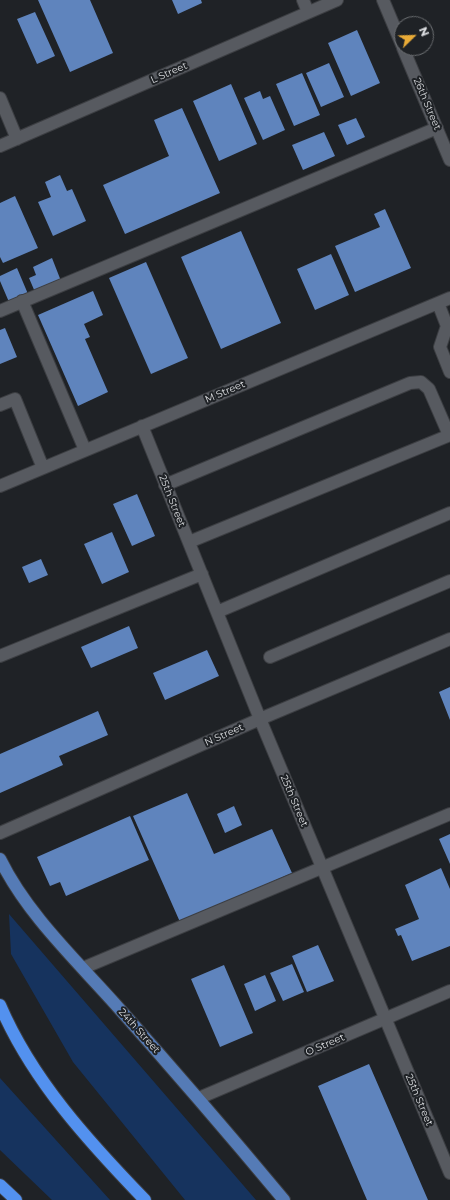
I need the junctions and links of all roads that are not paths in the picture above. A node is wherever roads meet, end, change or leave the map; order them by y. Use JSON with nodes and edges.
{"nodes":[{"id":1,"x":303,"y":0,"type":"edge"},
{"id":2,"x":337,"y":0,"type":"edge"},
{"id":3,"x":383,"y":0,"type":"edge"},
{"id":4,"x":308,"y":12,"type":"junction"},
{"id":5,"x":394,"y":26,"type":"edge"},
{"id":6,"x":407,"y":56,"type":"edge"},
{"id":7,"x":0,"y":98,"type":"edge"},
{"id":8,"x":437,"y":128,"type":"junction"},
{"id":9,"x":17,"y":139,"type":"junction"},
{"id":10,"x":0,"y":146,"type":"edge"},
{"id":11,"x":450,"y":160,"type":"edge"},
{"id":12,"x":450,"y":298,"type":"edge"},
{"id":13,"x":22,"y":302,"type":"junction"},
{"id":14,"x":438,"y":303,"type":"junction"},
{"id":15,"x":0,"y":311,"type":"edge"},
{"id":16,"x":449,"y":327,"type":"edge"},
{"id":17,"x":450,"y":372,"type":"edge"},
{"id":18,"x":0,"y":405,"type":"edge"},
{"id":19,"x":142,"y":426,"type":"junction"},
{"id":20,"x":450,"y":435,"type":"edge"},
{"id":21,"x":85,"y":450,"type":"junction"},
{"id":22,"x":43,"y":468,"type":"junction"},
{"id":23,"x":166,"y":485,"type":"junction"},
{"id":24,"x":0,"y":486,"type":"edge"},
{"id":25,"x":450,"y":513,"type":"edge"},
{"id":26,"x":189,"y":542,"type":"junction"},
{"id":27,"x":202,"y":574,"type":"junction"},
{"id":28,"x":450,"y":581,"type":"edge"},
{"id":29,"x":217,"y":612,"type":"junction"},
{"id":30,"x":450,"y":639,"type":"edge"},
{"id":31,"x":0,"y":656,"type":"edge"},
{"id":32,"x":270,"y":657,"type":"dead end"},
{"id":33,"x":260,"y":719,"type":"junction"},
{"id":34,"x":450,"y":814,"type":"edge"},
{"id":35,"x":0,"y":833,"type":"edge"},
{"id":36,"x":0,"y":859,"type":"edge"},
{"id":37,"x":322,"y":868,"type":"junction"},
{"id":38,"x":83,"y":968,"type":"junction"},
{"id":39,"x":450,"y":991,"type":"edge"},
{"id":40,"x":0,"y":1005,"type":"edge"},
{"id":41,"x":386,"y":1020,"type":"junction"},
{"id":42,"x":198,"y":1098,"type":"junction"},
{"id":43,"x":447,"y":1159,"type":"edge"},
{"id":44,"x":450,"y":1173,"type":"edge"},
{"id":45,"x":0,"y":1185,"type":"edge"},
{"id":46,"x":16,"y":1200,"type":"edge"},
{"id":47,"x":145,"y":1200,"type":"edge"},
{"id":48,"x":284,"y":1200,"type":"edge"}],
"edges":[{"from":1,"to":4,"type":"street"},
{"from":2,"to":4,"type":"street","name":"L Street"},
{"from":3,"to":5,"type":"street","name":"26th Street"},
{"from":4,"to":9,"type":"street","name":"L Street"},
{"from":6,"to":8,"type":"street","name":"26th Street"},
{"from":7,"to":9,"type":"street"},
{"from":8,"to":11,"type":"street","name":"26th Street"},
{"from":8,"to":13,"type":"street"},
{"from":9,"to":10,"type":"street","name":"L Street"},
{"from":12,"to":14,"type":"street","name":"M Street"},
{"from":13,"to":15,"type":"street"},
{"from":13,"to":21,"type":"street"},
{"from":14,"to":16,"type":"street"},
{"from":14,"to":19,"type":"street","name":"M Street"},
{"from":16,"to":17,"type":"street"},
{"from":18,"to":22,"type":"street"},
{"from":19,"to":21,"type":"street","name":"M Street"},
{"from":19,"to":23,"type":"street","name":"25th Street"},
{"from":20,"to":23,"type":"street"},
{"from":20,"to":26,"type":"street"},
{"from":21,"to":22,"type":"street","name":"M Street"},
{"from":22,"to":24,"type":"street","name":"M Street"},
{"from":23,"to":26,"type":"street","name":"25th Street"},
{"from":25,"to":29,"type":"street"},
{"from":26,"to":27,"type":"street","name":"25th Street"},
{"from":27,"to":29,"type":"street","name":"25th Street"},
{"from":27,"to":31,"type":"street"},
{"from":28,"to":32,"type":"street"},
{"from":29,"to":33,"type":"street","name":"25th Street"},
{"from":30,"to":33,"type":"street","name":"N Street"},
{"from":33,"to":35,"type":"street","name":"N Street"},
{"from":33,"to":37,"type":"street","name":"25th Street"},
{"from":34,"to":37,"type":"street"},
{"from":36,"to":38,"type":"main road","name":"24th Street"},
{"from":37,"to":38,"type":"street"},
{"from":37,"to":41,"type":"street","name":"25th Street"},
{"from":38,"to":42,"type":"main road","name":"24th Street"},
{"from":39,"to":41,"type":"street","name":"O Street"},
{"from":40,"to":47,"type":"highway"},
{"from":41,"to":42,"type":"street","name":"O Street"},
{"from":41,"to":43,"type":"street","name":"25th Street"},
{"from":42,"to":48,"type":"main road","name":"24th Street"},
{"from":43,"to":44,"type":"street","name":"25th Street"},
{"from":45,"to":46,"type":"highway"}]}
